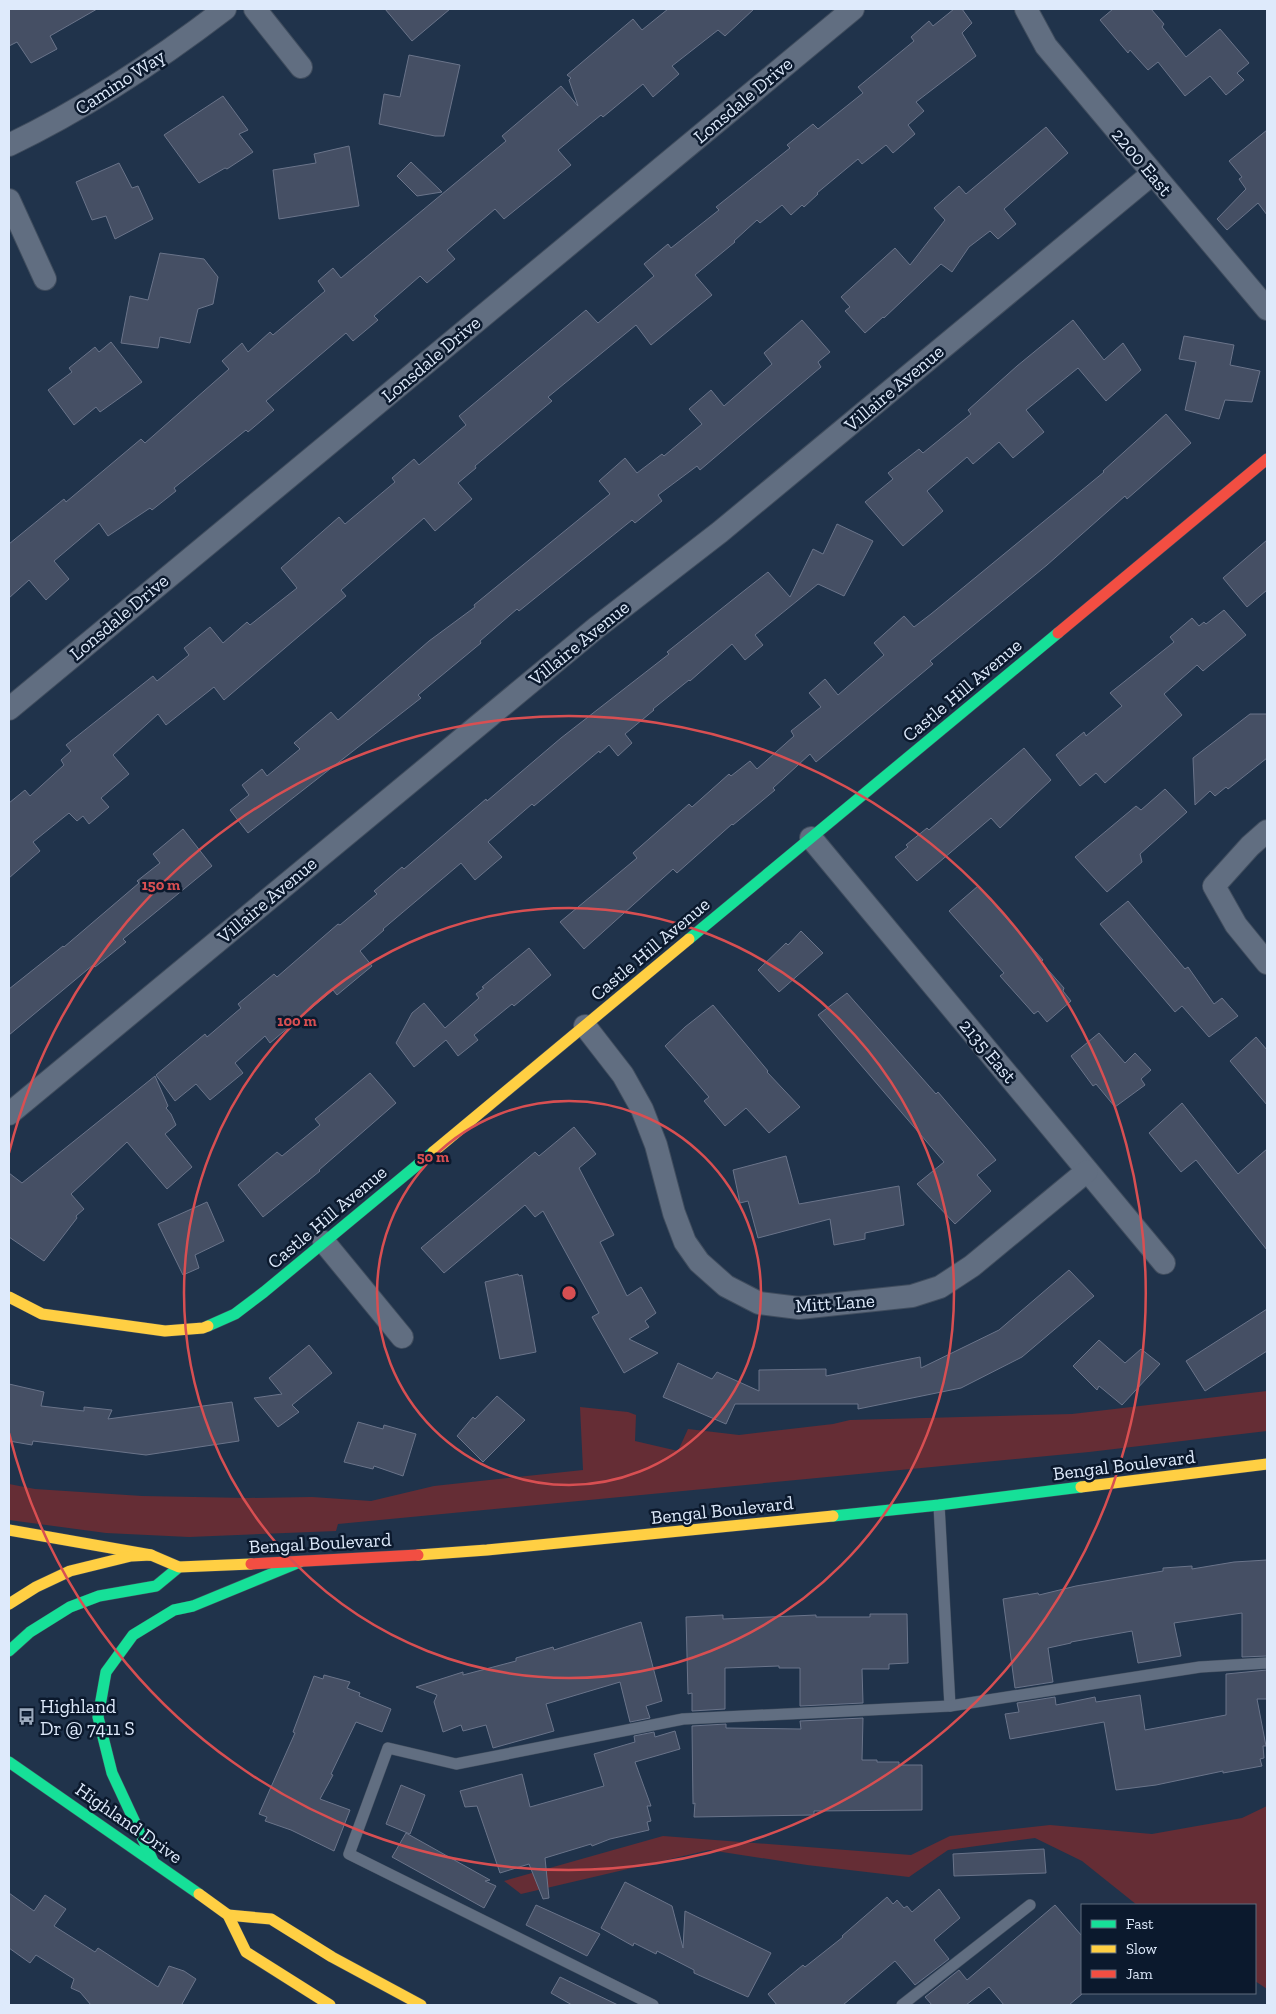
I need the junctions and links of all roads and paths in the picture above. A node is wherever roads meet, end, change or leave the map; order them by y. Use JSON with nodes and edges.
{"nodes":[{"id":1,"x":225,"y":9,"type":"edge"},
{"id":2,"x":255,"y":9,"type":"edge"},
{"id":3,"x":853,"y":9,"type":"edge"},
{"id":4,"x":1026,"y":9,"type":"edge"},
{"id":5,"x":301,"y":67,"type":"dead end"},
{"id":6,"x":9,"y":145,"type":"edge"},
{"id":7,"x":1152,"y":174,"type":"junction"},
{"id":8,"x":9,"y":200,"type":"edge"},
{"id":9,"x":45,"y":279,"type":"dead end"},
{"id":10,"x":1267,"y":309,"type":"edge"},
{"id":11,"x":1267,"y":459,"type":"edge"},
{"id":12,"x":9,"y":709,"type":"edge"},
{"id":13,"x":1267,"y":831,"type":"edge"},
{"id":14,"x":811,"y":838,"type":"junction"},
{"id":15,"x":1267,"y":963,"type":"edge"},
{"id":16,"x":584,"y":1026,"type":"junction"},
{"id":17,"x":9,"y":1114,"type":"edge"},
{"id":18,"x":1087,"y":1171,"type":"junction"},
{"id":19,"x":324,"y":1242,"type":"junction"},
{"id":20,"x":1164,"y":1263,"type":"dead end"},
{"id":21,"x":9,"y":1297,"type":"edge"},
{"id":22,"x":402,"y":1337,"type":"dead end"},
{"id":23,"x":1267,"y":1464,"type":"edge"},
{"id":24,"x":939,"y":1506,"type":"junction"},
{"id":25,"x":9,"y":1530,"type":"edge"},
{"id":26,"x":151,"y":1555,"type":"junction"},
{"id":27,"x":300,"y":1562,"type":"junction"},
{"id":28,"x":179,"y":1567,"type":"junction"},
{"id":29,"x":9,"y":1604,"type":"edge"},
{"id":30,"x":9,"y":1651,"type":"edge"},
{"id":31,"x":1267,"y":1663,"type":"edge"},
{"id":32,"x":950,"y":1706,"type":"junction"},
{"id":33,"x":9,"y":1762,"type":"edge"},
{"id":34,"x":154,"y":1861,"type":"junction"},
{"id":35,"x":1030,"y":1905,"type":"dead end"},
{"id":36,"x":228,"y":1915,"type":"junction"},
{"id":37,"x":330,"y":2005,"type":"edge"},
{"id":38,"x":421,"y":2005,"type":"edge"},
{"id":39,"x":653,"y":2005,"type":"edge"},
{"id":40,"x":902,"y":2005,"type":"edge"}],
"edges":[{"from":1,"to":6,"type":"street","name":"Camino Way"},
{"from":2,"to":5,"type":"street"},
{"from":3,"to":12,"type":"street","name":"Lonsdale Drive"},
{"from":4,"to":7,"type":"street","name":"2200 East"},
{"from":7,"to":10,"type":"street","name":"2200 East"},
{"from":7,"to":17,"type":"street","name":"Villaire Avenue"},
{"from":8,"to":9,"type":"street"},
{"from":11,"to":14,"type":"main road","name":"Castle Hill Avenue"},
{"from":13,"to":15,"type":"street"},
{"from":14,"to":16,"type":"main road","name":"Castle Hill Avenue"},
{"from":14,"to":18,"type":"street","name":"2135 East"},
{"from":16,"to":18,"type":"street","name":"Mitt Lane"},
{"from":16,"to":19,"type":"main road","name":"Castle Hill Avenue"},
{"from":18,"to":20,"type":"street","name":"2135 East"},
{"from":19,"to":21,"type":"main road","name":"Castle Hill Avenue"},
{"from":19,"to":22,"type":"street"},
{"from":23,"to":24,"type":"main road","name":"Bengal Boulevard"},
{"from":24,"to":27,"type":"main road","name":"Bengal Boulevard"},
{"from":24,"to":32,"type":"lane"},
{"from":25,"to":26,"type":"main road"},
{"from":26,"to":28,"type":"main road","name":"Bengal Boulevard"},
{"from":26,"to":29,"type":"main road","name":"Bengal Boulevard"},
{"from":27,"to":28,"type":"main road","name":"Bengal Boulevard"},
{"from":27,"to":34,"type":"main road"},
{"from":28,"to":30,"type":"main road"},
{"from":31,"to":32,"type":"lane"},
{"from":32,"to":39,"type":"lane"},
{"from":33,"to":34,"type":"main road","name":"Highland Drive"},
{"from":34,"to":36,"type":"main road","name":"Highland Drive"},
{"from":35,"to":40,"type":"lane"},
{"from":36,"to":37,"type":"main road","name":"Highland Drive"},
{"from":36,"to":38,"type":"main road"}]}
